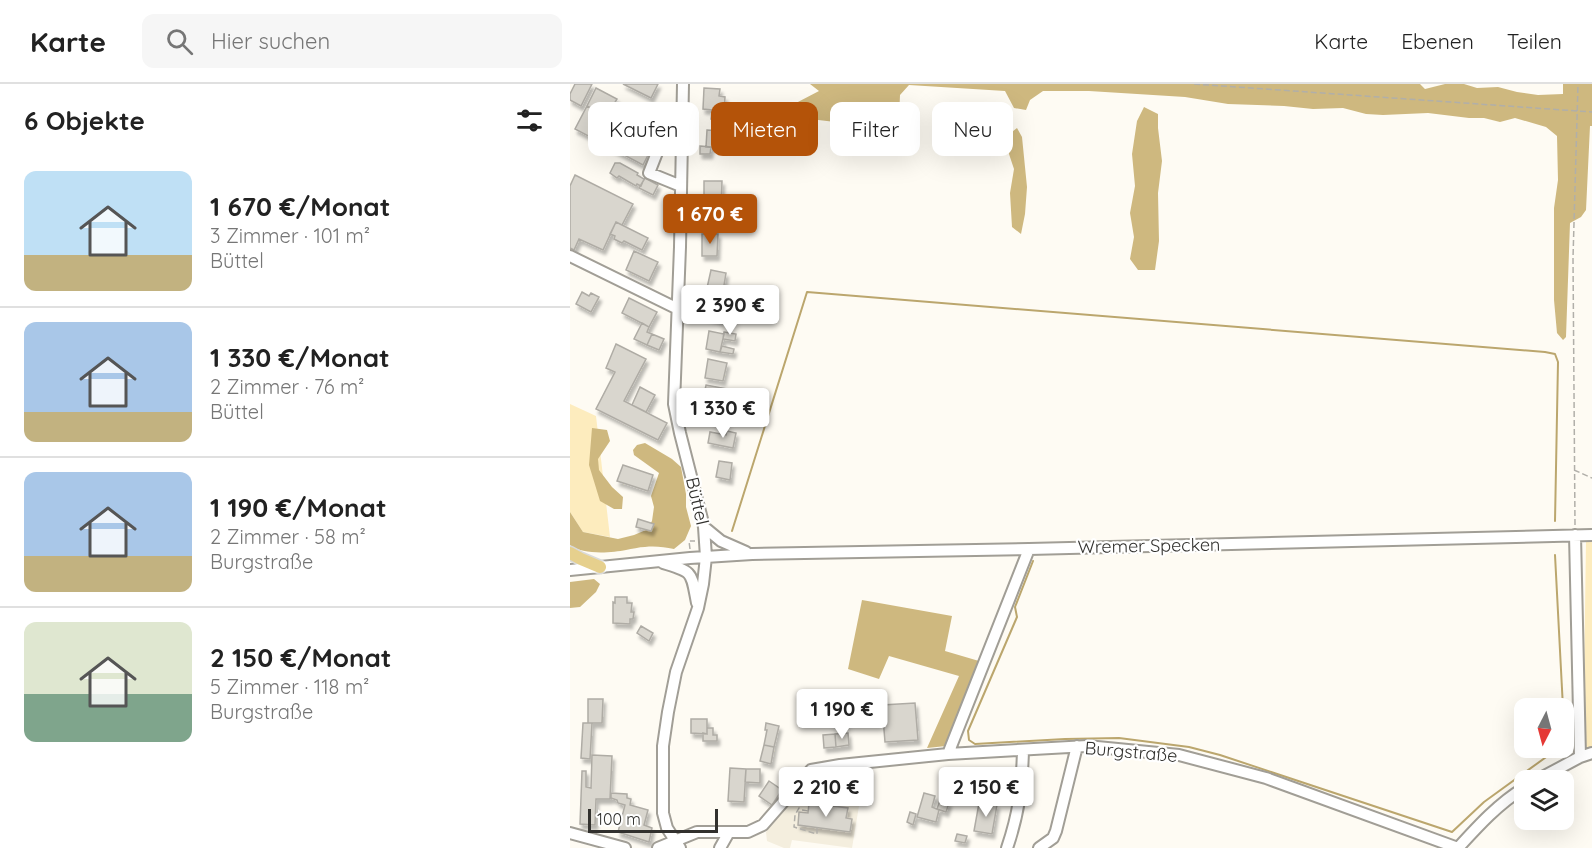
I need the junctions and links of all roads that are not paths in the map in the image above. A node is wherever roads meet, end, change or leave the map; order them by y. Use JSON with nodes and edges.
{"nodes":[{"id":1,"x":683,"y":84,"type":"edge"},
{"id":2,"x":656,"y":156,"type":"edge"},
{"id":3,"x":681,"y":186,"type":"junction"},
{"id":4,"x":570,"y":256,"type":"edge"},
{"id":5,"x":678,"y":309,"type":"junction"},
{"id":6,"x":704,"y":527,"type":"junction"},
{"id":7,"x":1575,"y":535,"type":"junction"},
{"id":8,"x":1592,"y":535,"type":"edge"},
{"id":9,"x":1029,"y":549,"type":"junction"},
{"id":10,"x":570,"y":553,"type":"edge"},
{"id":11,"x":752,"y":554,"type":"junction"},
{"id":12,"x":706,"y":557,"type":"junction"},
{"id":13,"x":657,"y":562,"type":"junction"},
{"id":14,"x":600,"y":567,"type":"junction"},
{"id":15,"x":570,"y":570,"type":"edge"},
{"id":16,"x":698,"y":608,"type":"junction"},
{"id":17,"x":1077,"y":747,"type":"junction"},
{"id":18,"x":1023,"y":750,"type":"junction"},
{"id":19,"x":1592,"y":753,"type":"edge"},
{"id":20,"x":948,"y":754,"type":"junction"},
{"id":21,"x":1580,"y":757,"type":"junction"},
{"id":22,"x":1556,"y":770,"type":"edge"},
{"id":23,"x":1514,"y":795,"type":"edge"},
{"id":24,"x":570,"y":832,"type":"edge"},
{"id":25,"x":729,"y":832,"type":"junction"},
{"id":26,"x":677,"y":844,"type":"edge"},
{"id":27,"x":625,"y":848,"type":"edge"},
{"id":28,"x":658,"y":848,"type":"edge"},
{"id":29,"x":720,"y":848,"type":"edge"},
{"id":30,"x":1007,"y":848,"type":"edge"},
{"id":31,"x":1039,"y":848,"type":"edge"},
{"id":32,"x":1458,"y":848,"type":"edge"}],
"edges":[{"from":1,"to":3,"type":"street","name":"Büttel"},
{"from":2,"to":3,"type":"street"},
{"from":3,"to":5,"type":"street","name":"Büttel"},
{"from":4,"to":5,"type":"street"},
{"from":5,"to":6,"type":"street","name":"Büttel"},
{"from":6,"to":11,"type":"street"},
{"from":6,"to":12,"type":"street","name":"Büttel"},
{"from":7,"to":8,"type":"street","name":"Wremer Specken"},
{"from":7,"to":9,"type":"street","name":"Wremer Specken"},
{"from":7,"to":21,"type":"street"},
{"from":9,"to":11,"type":"street","name":"Wremer Specken"},
{"from":9,"to":20,"type":"street"},
{"from":10,"to":14,"type":"main road"},
{"from":11,"to":12,"type":"street","name":"Wremer Specken"},
{"from":12,"to":13,"type":"street","name":"Wremer Specken"},
{"from":12,"to":16,"type":"street","name":"Büttel"},
{"from":13,"to":14,"type":"street","name":"Wremer Specken"},
{"from":13,"to":16,"type":"street"},
{"from":14,"to":15,"type":"street","name":"Wremer Specken"},
{"from":16,"to":26,"type":"street","name":"Büttel"},
{"from":17,"to":18,"type":"street","name":"Burgstraße"},
{"from":17,"to":31,"type":"street"},
{"from":17,"to":32,"type":"street","name":"Burgstraße"},
{"from":18,"to":20,"type":"street","name":"Burgstraße"},
{"from":18,"to":30,"type":"street"},
{"from":19,"to":21,"type":"street"},
{"from":20,"to":25,"type":"street","name":"Burgstraße"},
{"from":21,"to":22,"type":"street"},
{"from":23,"to":32,"type":"street"},
{"from":24,"to":27,"type":"street"},
{"from":25,"to":26,"type":"street","name":"Burgstraße"},
{"from":25,"to":29,"type":"street"},
{"from":26,"to":28,"type":"street","name":"Burgstraße"}]}
